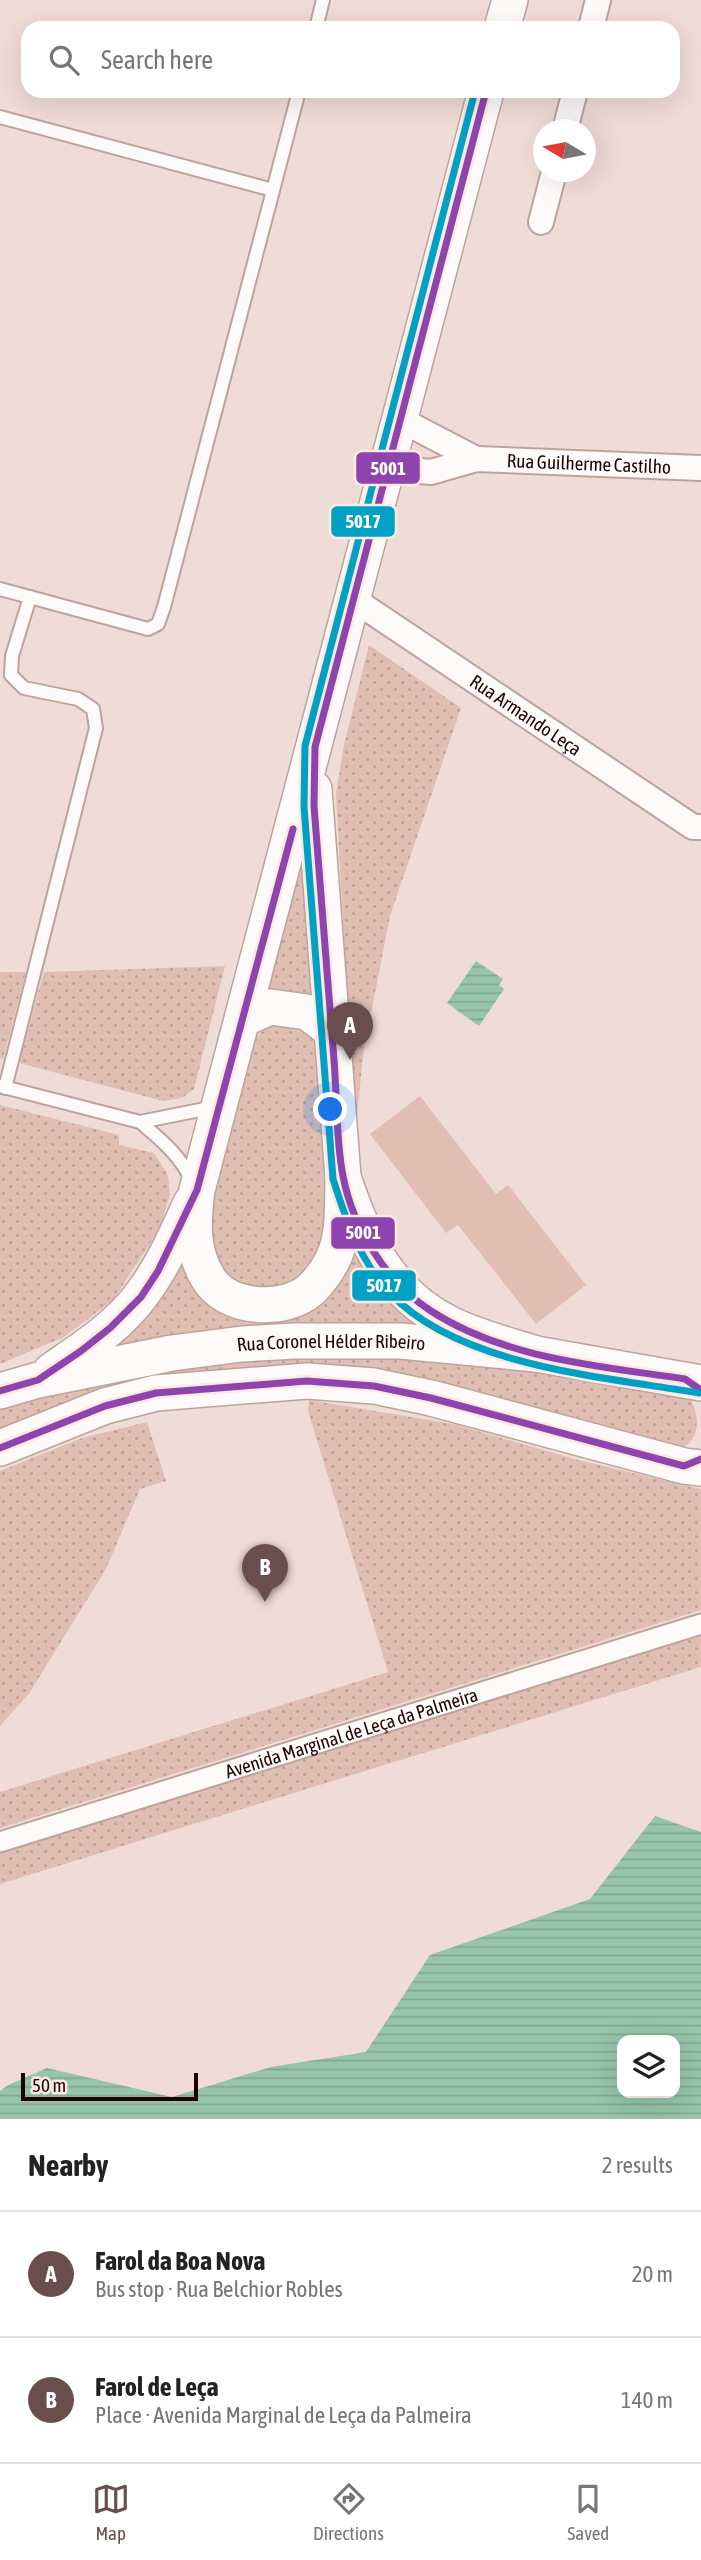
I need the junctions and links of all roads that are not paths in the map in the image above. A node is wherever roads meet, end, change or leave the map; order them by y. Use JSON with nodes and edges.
{"nodes":[{"id":1,"x":323,"y":0,"type":"edge"},
{"id":2,"x":510,"y":0,"type":"edge"},
{"id":3,"x":598,"y":0,"type":"edge"},
{"id":4,"x":318,"y":21,"type":"edge"},
{"id":5,"x":504,"y":21,"type":"edge"},
{"id":6,"x":593,"y":21,"type":"edge"},
{"id":7,"x":297,"y":98,"type":"edge"},
{"id":8,"x":484,"y":98,"type":"edge"},
{"id":9,"x":573,"y":98,"type":"edge"},
{"id":10,"x":0,"y":117,"type":"edge"},
{"id":11,"x":568,"y":119,"type":"edge"},
{"id":12,"x":551,"y":182,"type":"edge"},
{"id":13,"x":273,"y":190,"type":"junction"},
{"id":14,"x":541,"y":222,"type":"dead end"},
{"id":15,"x":401,"y":420,"type":"junction"},
{"id":16,"x":476,"y":459,"type":"junction"},
{"id":17,"x":388,"y":468,"type":"junction"},
{"id":18,"x":701,"y":468,"type":"edge"},
{"id":19,"x":0,"y":589,"type":"edge"},
{"id":20,"x":30,"y":597,"type":"junction"},
{"id":21,"x":353,"y":599,"type":"junction"},
{"id":22,"x":315,"y":747,"type":"junction"},
{"id":23,"x":701,"y":827,"type":"edge"},
{"id":24,"x":243,"y":1019,"type":"junction"},
{"id":25,"x":331,"y":1030,"type":"junction"},
{"id":26,"x":2,"y":1087,"type":"edge"},
{"id":27,"x":220,"y":1099,"type":"junction"},
{"id":28,"x":140,"y":1122,"type":"junction"},
{"id":29,"x":343,"y":1177,"type":"junction"},
{"id":30,"x":197,"y":1190,"type":"junction"},
{"id":31,"x":536,"y":1354,"type":"junction"},
{"id":32,"x":38,"y":1380,"type":"junction"},
{"id":33,"x":696,"y":1384,"type":"edge"},
{"id":34,"x":0,"y":1391,"type":"edge"},
{"id":35,"x":0,"y":1448,"type":"edge"},
{"id":36,"x":696,"y":1465,"type":"edge"},
{"id":37,"x":701,"y":1624,"type":"edge"},
{"id":38,"x":0,"y":1842,"type":"edge"}],
"edges":[{"from":1,"to":4,"type":"lane"},
{"from":2,"to":5,"type":"main road"},
{"from":3,"to":6,"type":"street"},
{"from":7,"to":13,"type":"lane"},
{"from":8,"to":15,"type":"main road"},
{"from":9,"to":11,"type":"street"},
{"from":10,"to":13,"type":"lane"},
{"from":12,"to":14,"type":"street"},
{"from":13,"to":20,"type":"lane"},
{"from":15,"to":16,"type":"street","name":"Rua Guilherme Castilho"},
{"from":15,"to":17,"type":"main road"},
{"from":16,"to":17,"type":"street","name":"Rua Guilherme Castilho"},
{"from":16,"to":18,"type":"street","name":"Rua Guilherme Castilho"},
{"from":17,"to":21,"type":"main road"},
{"from":19,"to":20,"type":"lane"},
{"from":20,"to":26,"type":"lane"},
{"from":21,"to":22,"type":"main road"},
{"from":21,"to":23,"type":"street","name":"Rua Armando Leça"},
{"from":22,"to":24,"type":"main road"},
{"from":22,"to":25,"type":"main road"},
{"from":24,"to":25,"type":"main road"},
{"from":24,"to":27,"type":"main road"},
{"from":25,"to":29,"type":"main road"},
{"from":26,"to":28,"type":"lane"},
{"from":27,"to":28,"type":"lane"},
{"from":27,"to":30,"type":"main road"},
{"from":28,"to":30,"type":"lane"},
{"from":29,"to":30,"type":"main road"},
{"from":29,"to":31,"type":"main road"},
{"from":30,"to":32,"type":"main road"},
{"from":31,"to":32,"type":"main road","name":"Rua Coronel Hélder Ribeiro"},
{"from":31,"to":33,"type":"main road","name":"Rua Coronel Hélder Ribeiro"},
{"from":32,"to":34,"type":"main road","name":"Rua Coronel Hélder Ribeiro"},
{"from":35,"to":36,"type":"main road","name":"Rua Coronel Hélder Ribeiro"},
{"from":37,"to":38,"type":"street","name":"Avenida Marginal de Leça da Palmeira"}]}
